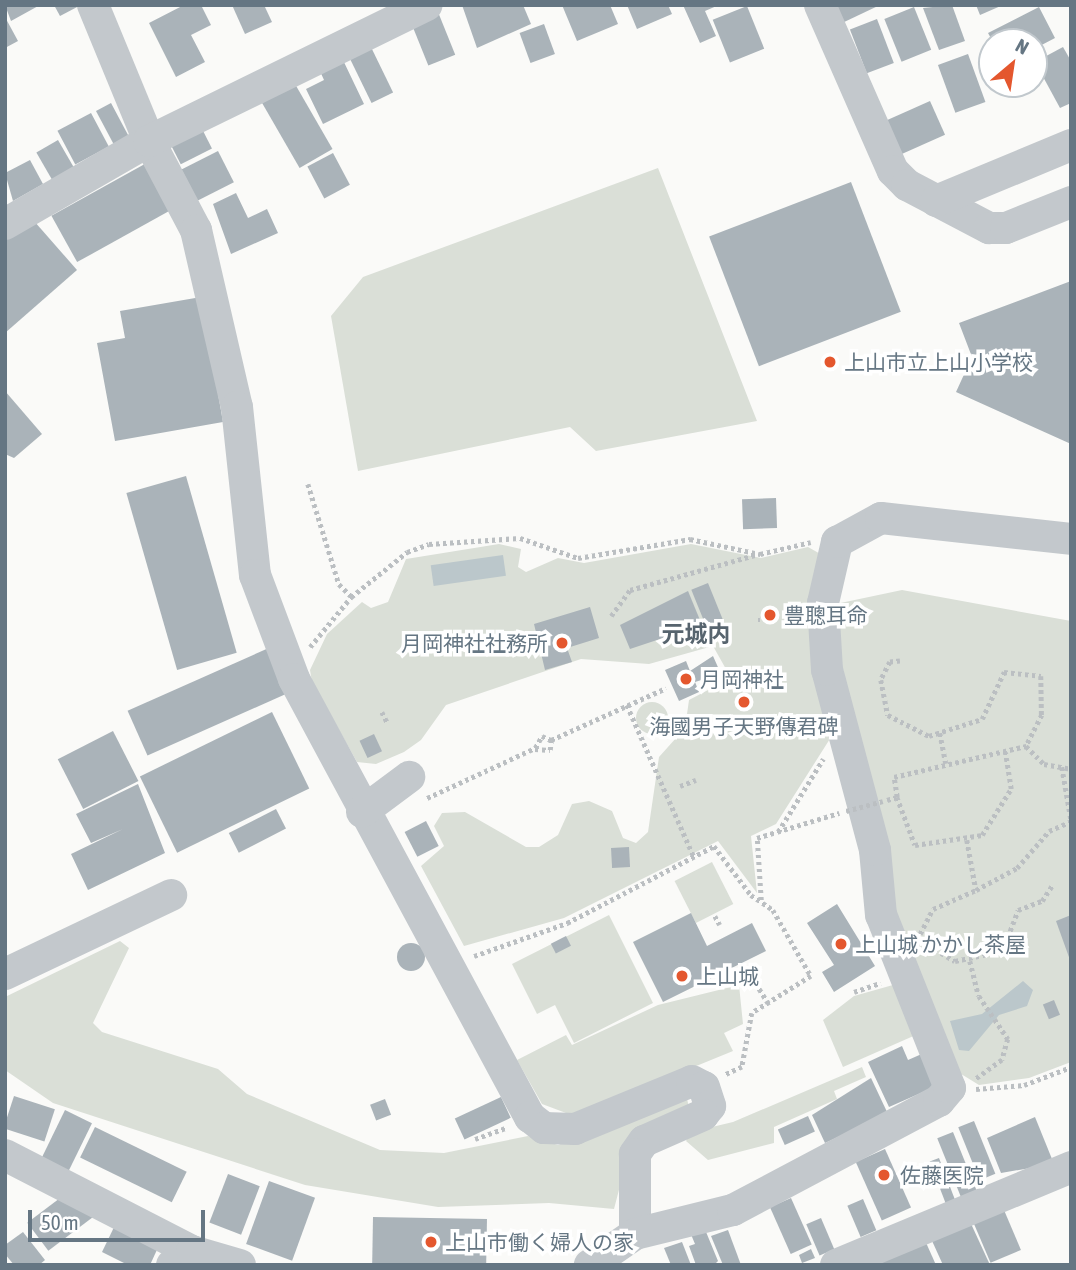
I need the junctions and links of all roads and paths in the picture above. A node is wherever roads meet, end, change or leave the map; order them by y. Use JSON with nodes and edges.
{"nodes":[{"id":1,"x":93,"y":5,"type":"edge"},
{"id":2,"x":426,"y":5,"type":"edge"},
{"id":3,"x":820,"y":5,"type":"edge"},
{"id":4,"x":149,"y":141,"type":"junction"},
{"id":5,"x":1071,"y":145,"type":"edge"},
{"id":6,"x":936,"y":201,"type":"junction"},
{"id":7,"x":1071,"y":202,"type":"edge"},
{"id":8,"x":5,"y":224,"type":"edge"},
{"id":9,"x":307,"y":484,"type":"dead end"},
{"id":10,"x":1071,"y":539,"type":"edge"},
{"id":11,"x":837,"y":542,"type":"junction"},
{"id":12,"x":760,"y":554,"type":"junction"},
{"id":13,"x":351,"y":597,"type":"junction"},
{"id":14,"x":611,"y":616,"type":"dead end"},
{"id":15,"x":900,"y":661,"type":"dead end"},
{"id":16,"x":294,"y":679,"type":"junction"},
{"id":17,"x":666,"y":688,"type":"dead end"},
{"id":18,"x":627,"y":705,"type":"junction"},
{"id":19,"x":382,"y":712,"type":"dead end"},
{"id":20,"x":387,"y":722,"type":"dead end"},
{"id":21,"x":841,"y":729,"type":"junction"},
{"id":22,"x":940,"y":733,"type":"junction"},
{"id":23,"x":551,"y":740,"type":"junction"},
{"id":24,"x":1026,"y":746,"type":"junction"},
{"id":25,"x":535,"y":748,"type":"junction"},
{"id":26,"x":1005,"y":752,"type":"junction"},
{"id":27,"x":946,"y":763,"type":"junction"},
{"id":28,"x":1062,"y":767,"type":"junction"},
{"id":29,"x":1071,"y":769,"type":"edge"},
{"id":30,"x":696,"y":780,"type":"dead end"},
{"id":31,"x":680,"y":786,"type":"dead end"},
{"id":32,"x":413,"y":790,"type":"joint"},
{"id":33,"x":897,"y":797,"type":"junction"},
{"id":34,"x":362,"y":812,"type":"junction"},
{"id":35,"x":1071,"y":820,"type":"edge"},
{"id":36,"x":777,"y":833,"type":"junction"},
{"id":37,"x":967,"y":840,"type":"junction"},
{"id":38,"x":694,"y":857,"type":"junction"},
{"id":39,"x":1053,"y":884,"type":"dead end"},
{"id":40,"x":976,"y":891,"type":"junction"},
{"id":41,"x":171,"y":895,"type":"dead end"},
{"id":42,"x":761,"y":901,"type":"junction"},
{"id":43,"x":716,"y":916,"type":"dead end"},
{"id":44,"x":720,"y":925,"type":"dead end"},
{"id":45,"x":970,"y":961,"type":"junction"},
{"id":46,"x":446,"y":964,"type":"junction"},
{"id":47,"x":5,"y":974,"type":"edge"},
{"id":48,"x":752,"y":977,"type":"dead end"},
{"id":49,"x":768,"y":1003,"type":"junction"},
{"id":50,"x":1071,"y":1067,"type":"edge"},
{"id":51,"x":718,"y":1078,"type":"dead end"},
{"id":52,"x":956,"y":1088,"type":"junction"},
{"id":53,"x":514,"y":1124,"type":"dead end"},
{"id":54,"x":475,"y":1139,"type":"dead end"},
{"id":55,"x":5,"y":1155,"type":"edge"},
{"id":56,"x":1071,"y":1167,"type":"edge"},
{"id":57,"x":635,"y":1234,"type":"junction"},
{"id":58,"x":182,"y":1258,"type":"edge"},
{"id":59,"x":240,"y":1265,"type":"edge"},
{"id":60,"x":590,"y":1265,"type":"edge"},
{"id":61,"x":836,"y":1265,"type":"edge"}],
"edges":[{"from":1,"to":4,"type":"lane"},
{"from":2,"to":4,"type":"lane"},
{"from":3,"to":6,"type":"lane"},
{"from":4,"to":8,"type":"lane"},
{"from":4,"to":16,"type":"lane"},
{"from":5,"to":6,"type":"lane"},
{"from":6,"to":7,"type":"lane"},
{"from":9,"to":13,"type":"path"},
{"from":10,"to":11,"type":"lane"},
{"from":11,"to":12,"type":"path"},
{"from":11,"to":21,"type":"lane"},
{"from":12,"to":13,"type":"path"},
{"from":12,"to":14,"type":"path"},
{"from":13,"to":16,"type":"path"},
{"from":15,"to":22,"type":"path"},
{"from":16,"to":34,"type":"lane"},
{"from":17,"to":18,"type":"path"},
{"from":18,"to":23,"type":"path"},
{"from":18,"to":38,"type":"path"},
{"from":19,"to":20,"type":"path"},
{"from":21,"to":36,"type":"path"},
{"from":21,"to":52,"type":"lane"},
{"from":22,"to":24,"type":"path"},
{"from":22,"to":27,"type":"path"},
{"from":23,"to":25,"type":"path"},
{"from":23,"to":25,"type":"path"},
{"from":24,"to":26,"type":"path"},
{"from":24,"to":28,"type":"path"},
{"from":25,"to":32,"type":"path"},
{"from":26,"to":27,"type":"path"},
{"from":26,"to":37,"type":"path"},
{"from":27,"to":33,"type":"path"},
{"from":28,"to":29,"type":"path"},
{"from":28,"to":35,"type":"path"},
{"from":30,"to":31,"type":"path"},
{"from":32,"to":34,"type":"lane"},
{"from":33,"to":36,"type":"path","bridge":true},
{"from":33,"to":37,"type":"path"},
{"from":34,"to":46,"type":"lane"},
{"from":35,"to":40,"type":"path"},
{"from":36,"to":42,"type":"path"},
{"from":37,"to":40,"type":"path"},
{"from":38,"to":42,"type":"path"},
{"from":38,"to":46,"type":"path"},
{"from":39,"to":45,"type":"path"},
{"from":40,"to":45,"type":"path"},
{"from":41,"to":47,"type":"lane"},
{"from":42,"to":49,"type":"path"},
{"from":43,"to":44,"type":"path"},
{"from":45,"to":52,"type":"path"},
{"from":46,"to":57,"type":"lane"},
{"from":48,"to":49,"type":"path"},
{"from":49,"to":51,"type":"path"},
{"from":50,"to":52,"type":"path"},
{"from":52,"to":57,"type":"lane"},
{"from":53,"to":54,"type":"path"},
{"from":55,"to":58,"type":"lane"},
{"from":56,"to":61,"type":"lane"},
{"from":57,"to":60,"type":"lane"},
{"from":58,"to":59,"type":"lane"}]}
